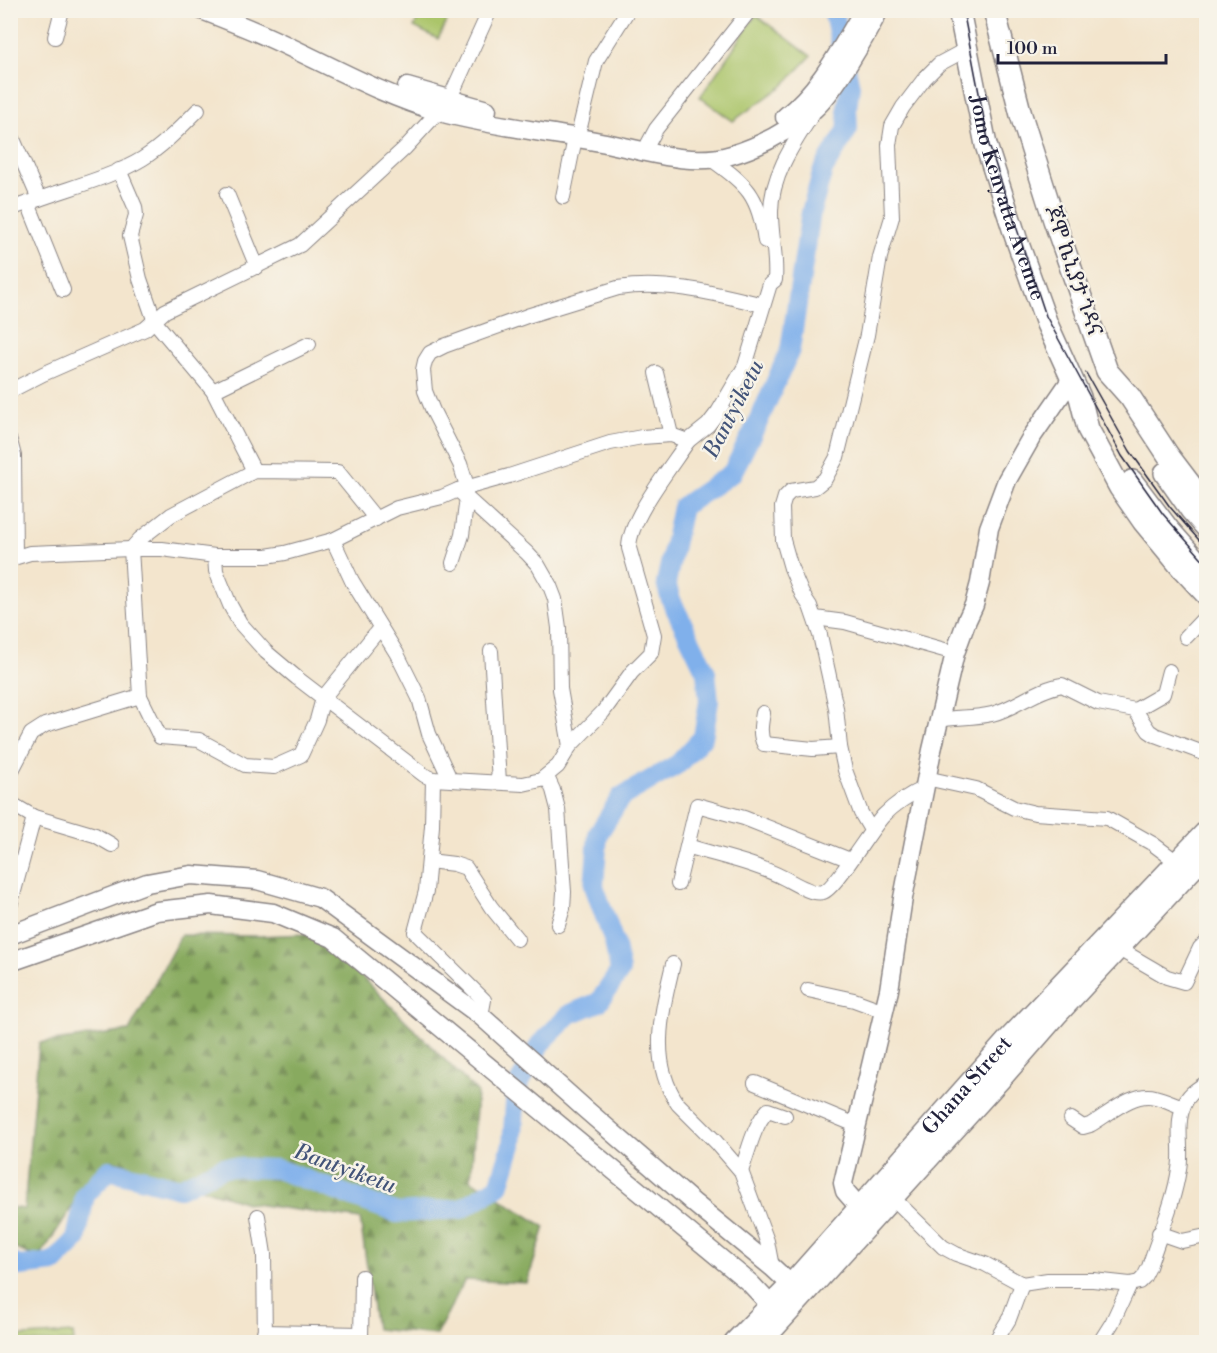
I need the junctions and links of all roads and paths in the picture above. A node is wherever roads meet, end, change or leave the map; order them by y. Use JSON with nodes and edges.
{"nodes":[{"id":1,"x":62,"y":10,"type":"edge"},
{"id":2,"x":202,"y":10,"type":"edge"},
{"id":3,"x":233,"y":10,"type":"edge"},
{"id":4,"x":490,"y":10,"type":"edge"},
{"id":5,"x":628,"y":10,"type":"edge"},
{"id":6,"x":750,"y":10,"type":"edge"},
{"id":7,"x":959,"y":10,"type":"edge"},
{"id":8,"x":994,"y":10,"type":"edge"},
{"id":9,"x":873,"y":13,"type":"edge"},
{"id":10,"x":55,"y":37,"type":"dead end"},
{"id":11,"x":967,"y":49,"type":"junction"},
{"id":12,"x":817,"y":96,"type":"junction"},
{"id":13,"x":444,"y":106,"type":"junction"},
{"id":14,"x":198,"y":110,"type":"dead end"},
{"id":15,"x":10,"y":132,"type":"edge"},
{"id":16,"x":577,"y":133,"type":"junction"},
{"id":17,"x":648,"y":144,"type":"junction"},
{"id":18,"x":711,"y":159,"type":"junction"},
{"id":19,"x":119,"y":170,"type":"junction"},
{"id":20,"x":227,"y":194,"type":"dead end"},
{"id":21,"x":563,"y":197,"type":"dead end"},
{"id":22,"x":33,"y":201,"type":"junction"},
{"id":23,"x":10,"y":209,"type":"edge"},
{"id":24,"x":257,"y":267,"type":"junction"},
{"id":25,"x":770,"y":284,"type":"junction"},
{"id":26,"x":63,"y":290,"type":"dead end"},
{"id":27,"x":763,"y":304,"type":"junction"},
{"id":28,"x":155,"y":322,"type":"junction"},
{"id":29,"x":309,"y":344,"type":"dead end"},
{"id":30,"x":1107,"y":371,"type":"junction"},
{"id":31,"x":656,"y":373,"type":"dead end"},
{"id":32,"x":1075,"y":388,"type":"junction"},
{"id":33,"x":10,"y":391,"type":"edge"},
{"id":34,"x":213,"y":391,"type":"junction"},
{"id":35,"x":671,"y":435,"type":"junction"},
{"id":36,"x":688,"y":441,"type":"junction"},
{"id":37,"x":11,"y":445,"type":"edge"},
{"id":38,"x":254,"y":471,"type":"junction"},
{"id":39,"x":465,"y":492,"type":"junction"},
{"id":40,"x":1206,"y":505,"type":"edge"},
{"id":41,"x":376,"y":519,"type":"junction"},
{"id":42,"x":1206,"y":527,"type":"edge"},
{"id":43,"x":333,"y":540,"type":"junction"},
{"id":44,"x":131,"y":549,"type":"junction"},
{"id":45,"x":215,"y":556,"type":"junction"},
{"id":46,"x":13,"y":558,"type":"edge"},
{"id":47,"x":453,"y":563,"type":"dead end"},
{"id":48,"x":1206,"y":572,"type":"edge"},
{"id":49,"x":1206,"y":594,"type":"edge"},
{"id":50,"x":1206,"y":616,"type":"edge"},
{"id":51,"x":814,"y":618,"type":"junction"},
{"id":52,"x":380,"y":628,"type":"junction"},
{"id":53,"x":1186,"y":637,"type":"dead end"},
{"id":54,"x":491,"y":651,"type":"dead end"},
{"id":55,"x":955,"y":653,"type":"junction"},
{"id":56,"x":1169,"y":671,"type":"dead end"},
{"id":57,"x":140,"y":696,"type":"junction"},
{"id":58,"x":322,"y":698,"type":"junction"},
{"id":59,"x":1135,"y":710,"type":"junction"},
{"id":60,"x":763,"y":713,"type":"dead end"},
{"id":61,"x":939,"y":720,"type":"junction"},
{"id":62,"x":570,"y":746,"type":"junction"},
{"id":63,"x":840,"y":747,"type":"junction"},
{"id":64,"x":1206,"y":754,"type":"edge"},
{"id":65,"x":10,"y":774,"type":"edge"},
{"id":66,"x":547,"y":777,"type":"junction"},
{"id":67,"x":433,"y":779,"type":"junction"},
{"id":68,"x":450,"y":779,"type":"junction"},
{"id":69,"x":499,"y":782,"type":"junction"},
{"id":70,"x":925,"y":783,"type":"junction"},
{"id":71,"x":10,"y":803,"type":"edge"},
{"id":72,"x":34,"y":817,"type":"junction"},
{"id":73,"x":871,"y":830,"type":"junction"},
{"id":74,"x":1206,"y":832,"type":"edge"},
{"id":75,"x":112,"y":845,"type":"dead end"},
{"id":76,"x":687,"y":846,"type":"junction"},
{"id":77,"x":850,"y":860,"type":"junction"},
{"id":78,"x":1204,"y":860,"type":"edge"},
{"id":79,"x":429,"y":861,"type":"junction"},
{"id":80,"x":1177,"y":862,"type":"junction"},
{"id":81,"x":678,"y":884,"type":"dead end"},
{"id":82,"x":10,"y":906,"type":"edge"},
{"id":83,"x":558,"y":925,"type":"dead end"},
{"id":84,"x":10,"y":935,"type":"edge"},
{"id":85,"x":518,"y":939,"type":"dead end"},
{"id":86,"x":1206,"y":942,"type":"edge"},
{"id":87,"x":1119,"y":949,"type":"junction"},
{"id":88,"x":10,"y":962,"type":"edge"},
{"id":89,"x":673,"y":964,"type":"dead end"},
{"id":90,"x":808,"y":990,"type":"dead end"},
{"id":91,"x":884,"y":1011,"type":"junction"},
{"id":92,"x":481,"y":1016,"type":"junction"},
{"id":93,"x":754,"y":1083,"type":"dead end"},
{"id":94,"x":1206,"y":1083,"type":"edge"},
{"id":95,"x":575,"y":1100,"type":"junction"},
{"id":96,"x":1182,"y":1107,"type":"junction"},
{"id":97,"x":785,"y":1116,"type":"dead end"},
{"id":98,"x":1071,"y":1119,"type":"dead end"},
{"id":99,"x":856,"y":1125,"type":"junction"},
{"id":100,"x":594,"y":1154,"type":"junction"},
{"id":101,"x":741,"y":1171,"type":"junction"},
{"id":102,"x":892,"y":1197,"type":"junction"},
{"id":103,"x":652,"y":1202,"type":"junction"},
{"id":104,"x":695,"y":1204,"type":"junction"},
{"id":105,"x":859,"y":1207,"type":"junction"},
{"id":106,"x":258,"y":1216,"type":"dead end"},
{"id":107,"x":1159,"y":1233,"type":"junction"},
{"id":108,"x":1206,"y":1236,"type":"edge"},
{"id":109,"x":772,"y":1266,"type":"junction"},
{"id":110,"x":362,"y":1277,"type":"dead end"},
{"id":111,"x":1022,"y":1284,"type":"junction"},
{"id":112,"x":1130,"y":1284,"type":"junction"},
{"id":113,"x":797,"y":1291,"type":"junction"},
{"id":114,"x":777,"y":1312,"type":"junction"},
{"id":115,"x":264,"y":1337,"type":"edge"},
{"id":116,"x":361,"y":1338,"type":"edge"},
{"id":117,"x":735,"y":1342,"type":"edge"},
{"id":118,"x":761,"y":1342,"type":"edge"},
{"id":119,"x":995,"y":1342,"type":"edge"},
{"id":120,"x":1100,"y":1342,"type":"edge"}],
"edges":[{"from":1,"to":10,"type":"street"},
{"from":2,"to":13,"type":"main road"},
{"from":3,"to":13,"type":"main road"},
{"from":4,"to":13,"type":"street"},
{"from":5,"to":16,"type":"street"},
{"from":6,"to":17,"type":"street"},
{"from":7,"to":11,"type":"main road","name":"Jomo Kenyatta Avenue"},
{"from":8,"to":30,"type":"main road","name":"ጆሞ ኬኒያታ ጎዳና"},
{"from":9,"to":12,"type":"main road"},
{"from":11,"to":32,"type":"main road","name":"Jomo Kenyatta Avenue"},
{"from":11,"to":51,"type":"street"},
{"from":12,"to":17,"type":"main road"},
{"from":12,"to":18,"type":"main road"},
{"from":12,"to":25,"type":"street"},
{"from":13,"to":16,"type":"main road"},
{"from":13,"to":24,"type":"street"},
{"from":14,"to":19,"type":"street"},
{"from":15,"to":22,"type":"street"},
{"from":16,"to":17,"type":"main road"},
{"from":16,"to":18,"type":"main road"},
{"from":16,"to":21,"type":"street"},
{"from":18,"to":25,"type":"street"},
{"from":19,"to":22,"type":"street"},
{"from":19,"to":28,"type":"street"},
{"from":20,"to":24,"type":"street"},
{"from":22,"to":23,"type":"street"},
{"from":22,"to":26,"type":"street"},
{"from":24,"to":28,"type":"street"},
{"from":25,"to":27,"type":"street"},
{"from":27,"to":36,"type":"street"},
{"from":27,"to":39,"type":"street"},
{"from":28,"to":33,"type":"street"},
{"from":28,"to":34,"type":"street"},
{"from":29,"to":34,"type":"street"},
{"from":30,"to":40,"type":"main road","name":"ጆሞ ኬኒያታ ጎዳና"},
{"from":30,"to":42,"type":"main road"},
{"from":31,"to":35,"type":"street"},
{"from":32,"to":48,"type":"main road","name":"Jomo Kenyatta Avenue"},
{"from":32,"to":49,"type":"main road"},
{"from":32,"to":55,"type":"main road"},
{"from":34,"to":38,"type":"street"},
{"from":35,"to":36,"type":"street"},
{"from":35,"to":39,"type":"street"},
{"from":36,"to":62,"type":"street"},
{"from":37,"to":46,"type":"street"},
{"from":38,"to":41,"type":"street"},
{"from":38,"to":44,"type":"street"},
{"from":39,"to":41,"type":"street"},
{"from":39,"to":47,"type":"street"},
{"from":39,"to":62,"type":"street"},
{"from":41,"to":43,"type":"street"},
{"from":43,"to":45,"type":"street"},
{"from":43,"to":52,"type":"street"},
{"from":44,"to":45,"type":"street"},
{"from":44,"to":46,"type":"street"},
{"from":44,"to":57,"type":"street"},
{"from":45,"to":58,"type":"street"},
{"from":50,"to":53,"type":"street"},
{"from":51,"to":55,"type":"street"},
{"from":51,"to":63,"type":"street"},
{"from":52,"to":58,"type":"street"},
{"from":52,"to":68,"type":"street"},
{"from":54,"to":69,"type":"street"},
{"from":55,"to":61,"type":"main road"},
{"from":56,"to":59,"type":"street"},
{"from":57,"to":58,"type":"street"},
{"from":57,"to":65,"type":"street"},
{"from":58,"to":67,"type":"street"},
{"from":59,"to":61,"type":"street"},
{"from":59,"to":64,"type":"street"},
{"from":60,"to":63,"type":"street"},
{"from":61,"to":70,"type":"main road"},
{"from":62,"to":66,"type":"street"},
{"from":63,"to":73,"type":"street"},
{"from":66,"to":69,"type":"street"},
{"from":66,"to":83,"type":"street"},
{"from":67,"to":68,"type":"street"},
{"from":67,"to":79,"type":"street"},
{"from":68,"to":69,"type":"street"},
{"from":70,"to":73,"type":"street"},
{"from":70,"to":80,"type":"street"},
{"from":70,"to":91,"type":"main road"},
{"from":71,"to":72,"type":"street"},
{"from":72,"to":75,"type":"street"},
{"from":72,"to":82,"type":"street"},
{"from":73,"to":77,"type":"street"},
{"from":74,"to":80,"type":"main road","name":"Ghana Street"},
{"from":76,"to":77,"type":"street"},
{"from":76,"to":77,"type":"street"},
{"from":76,"to":81,"type":"street"},
{"from":78,"to":87,"type":"main road","name":"Ghana Street"},
{"from":79,"to":85,"type":"street"},
{"from":79,"to":92,"type":"street"},
{"from":80,"to":105,"type":"main road","name":"Ghana Street"},
{"from":84,"to":92,"type":"main road"},
{"from":86,"to":87,"type":"street"},
{"from":87,"to":102,"type":"main road","name":"Ghana Street"},
{"from":88,"to":100,"type":"main road"},
{"from":89,"to":101,"type":"street"},
{"from":90,"to":91,"type":"street"},
{"from":91,"to":99,"type":"main road"},
{"from":92,"to":95,"type":"main road"},
{"from":93,"to":99,"type":"street"},
{"from":94,"to":96,"type":"street"},
{"from":95,"to":100,"type":"main road"},
{"from":95,"to":104,"type":"main road"},
{"from":96,"to":98,"type":"street"},
{"from":96,"to":107,"type":"street"},
{"from":97,"to":101,"type":"street"},
{"from":99,"to":105,"type":"main road"},
{"from":100,"to":103,"type":"main road"},
{"from":101,"to":109,"type":"street"},
{"from":102,"to":111,"type":"street"},
{"from":102,"to":113,"type":"main road","name":"Ghana Street"},
{"from":103,"to":104,"type":"main road"},
{"from":103,"to":114,"type":"main road"},
{"from":104,"to":109,"type":"main road"},
{"from":105,"to":113,"type":"main road","name":"Ghana Street"},
{"from":106,"to":115,"type":"street"},
{"from":107,"to":108,"type":"street"},
{"from":107,"to":112,"type":"street"},
{"from":109,"to":113,"type":"main road"},
{"from":110,"to":116,"type":"street"},
{"from":111,"to":112,"type":"street"},
{"from":111,"to":119,"type":"street"},
{"from":112,"to":120,"type":"street"},
{"from":113,"to":114,"type":"main road","name":"Ghana Street"},
{"from":114,"to":117,"type":"main road","name":"Ghana Street"},
{"from":114,"to":118,"type":"main road","name":"Ghana Street"},
{"from":115,"to":116,"type":"street"}]}
